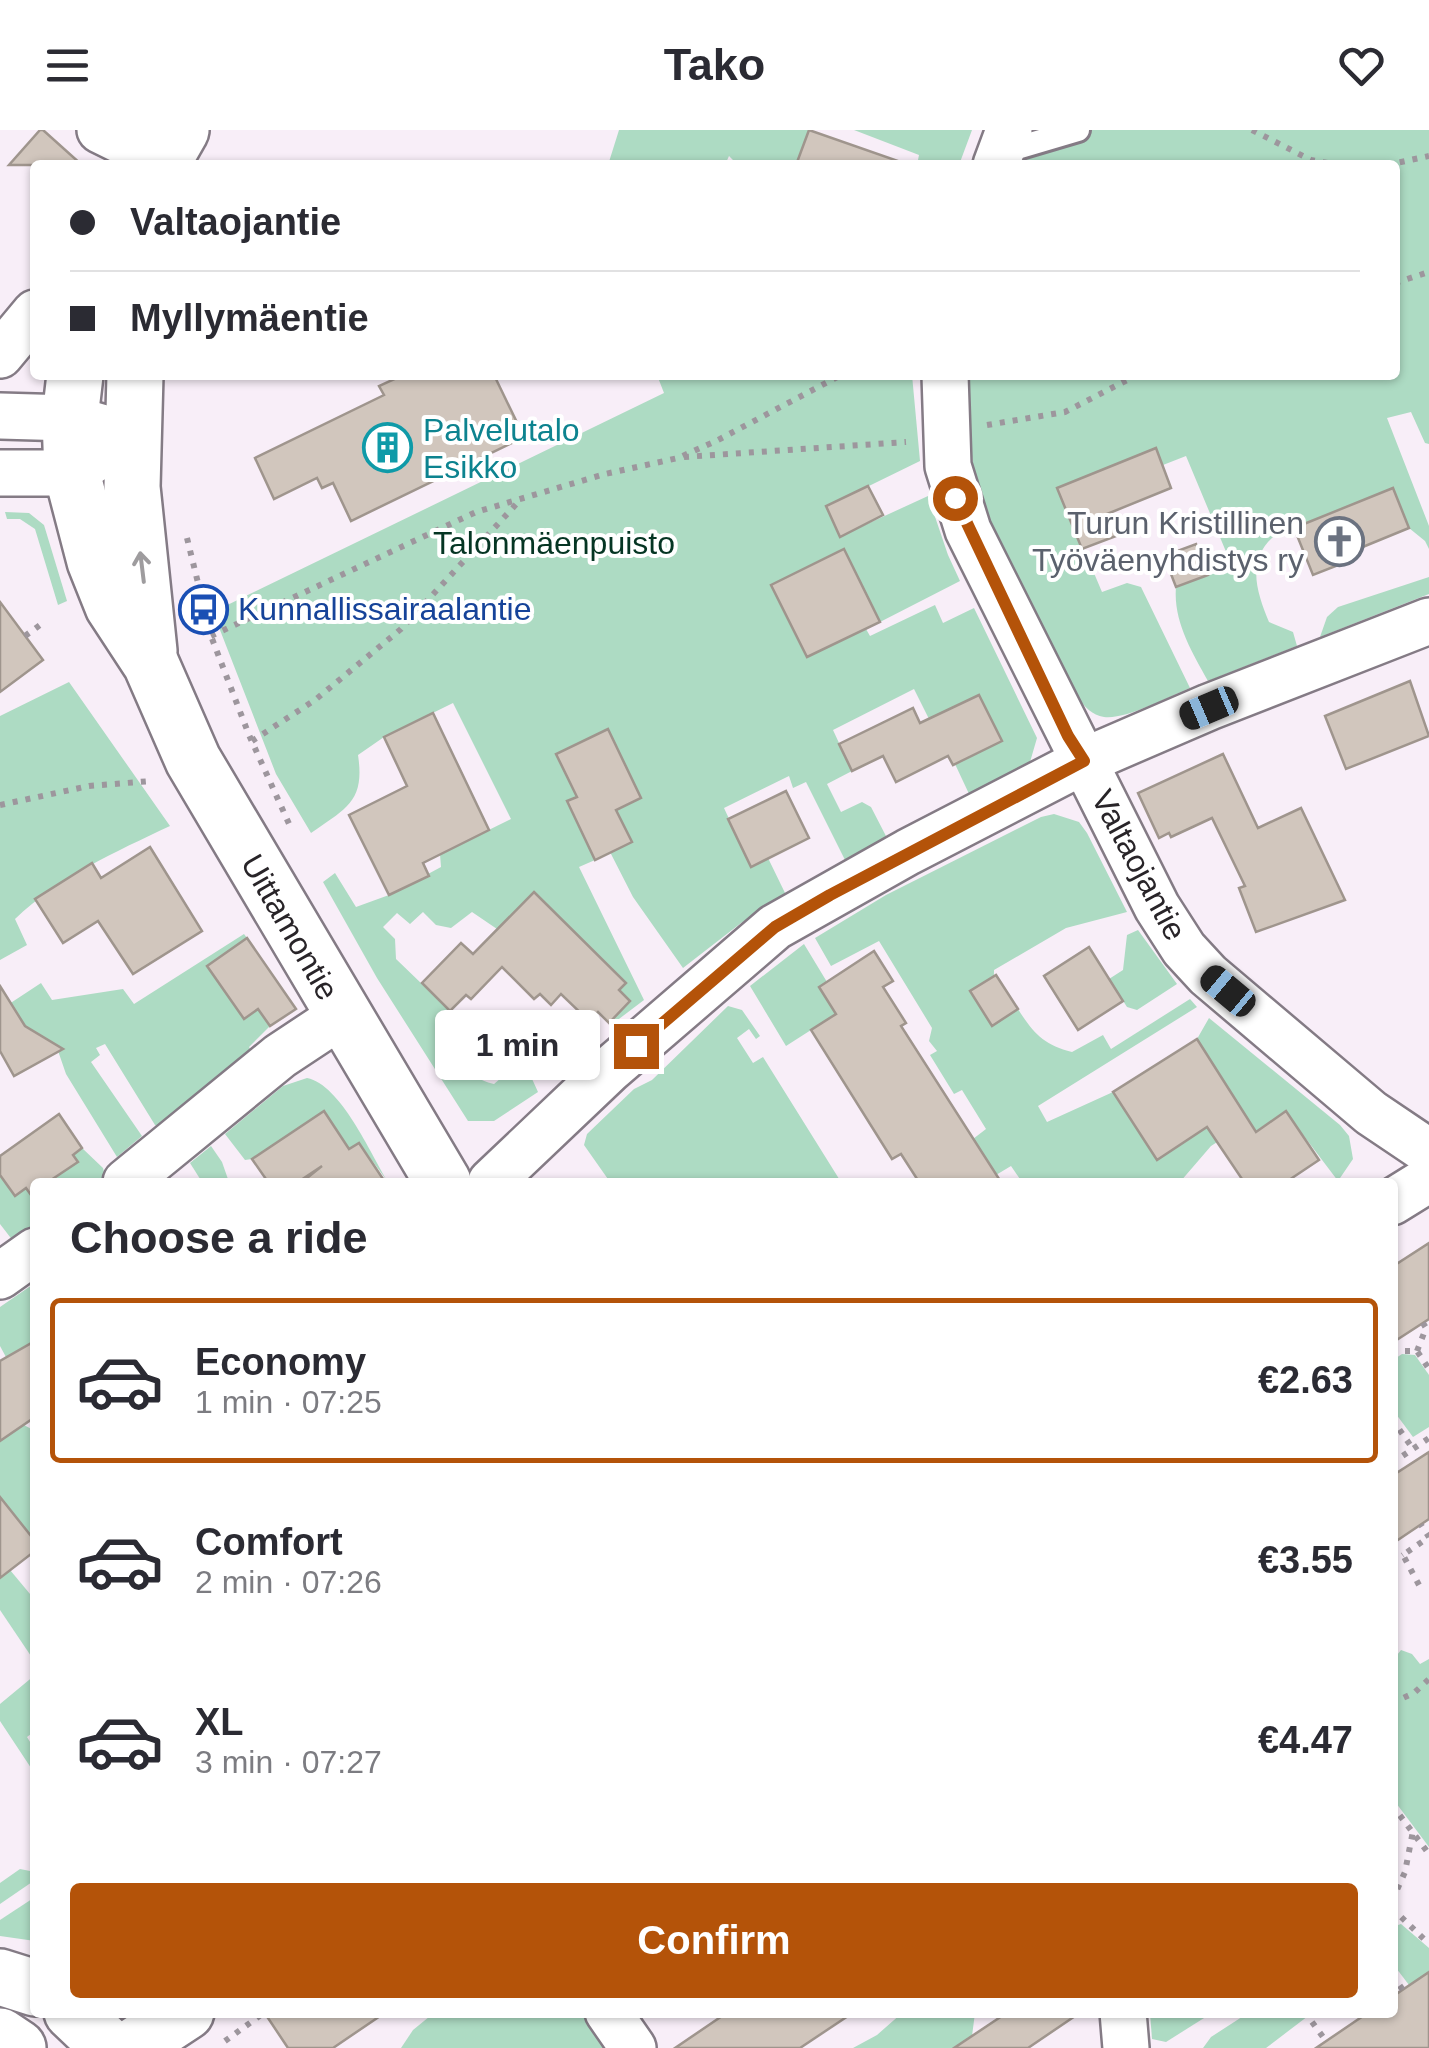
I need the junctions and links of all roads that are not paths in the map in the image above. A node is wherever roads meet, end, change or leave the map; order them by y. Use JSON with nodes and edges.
{"nodes":[{"id":1,"x":100,"y":130,"type":"edge"},
{"id":2,"x":1078,"y":130,"type":"edge"},
{"id":3,"x":1002,"y":150,"type":"edge"},
{"id":4,"x":168,"y":155,"type":"edge"},
{"id":5,"x":30,"y":319,"type":"edge"},
{"id":6,"x":0,"y":355,"type":"edge"},
{"id":7,"x":135,"y":380,"type":"edge"},
{"id":8,"x":945,"y":380,"type":"edge"},
{"id":9,"x":72,"y":396,"type":"edge"},
{"id":10,"x":0,"y":416,"type":"edge"},
{"id":11,"x":132,"y":436,"type":"junction"},
{"id":12,"x":0,"y":473,"type":"edge"},
{"id":13,"x":72,"y":473,"type":"junction"},
{"id":14,"x":1429,"y":621,"type":"edge"},
{"id":15,"x":150,"y":664,"type":"junction"},
{"id":16,"x":1084,"y":761,"type":"junction"},
{"id":17,"x":342,"y":1015,"type":"junction"},
{"id":18,"x":1429,"y":1152,"type":"edge"},
{"id":19,"x":131,"y":1178,"type":"edge"},
{"id":20,"x":440,"y":1178,"type":"edge"},
{"id":21,"x":494,"y":1178,"type":"edge"},
{"id":22,"x":1429,"y":1178,"type":"edge"},
{"id":23,"x":1398,"y":1198,"type":"edge"},
{"id":24,"x":30,"y":1255,"type":"edge"},
{"id":25,"x":0,"y":1276,"type":"edge"},
{"id":26,"x":0,"y":1977,"type":"edge"},
{"id":27,"x":30,"y":1986,"type":"edge"},
{"id":28,"x":78,"y":2018,"type":"edge"},
{"id":29,"x":177,"y":2018,"type":"edge"},
{"id":30,"x":612,"y":2018,"type":"edge"},
{"id":31,"x":1124,"y":2018,"type":"edge"},
{"id":32,"x":0,"y":2036,"type":"edge"},
{"id":33,"x":18,"y":2048,"type":"edge"},
{"id":34,"x":110,"y":2048,"type":"edge"},
{"id":35,"x":131,"y":2048,"type":"edge"},
{"id":36,"x":633,"y":2048,"type":"edge"},
{"id":37,"x":1126,"y":2048,"type":"edge"}],
"edges":[{"from":1,"to":4,"type":"street"},
{"from":2,"to":3,"type":"lane"},
{"from":5,"to":6,"type":"street"},
{"from":7,"to":11,"type":"street","name":"Uittamontie"},
{"from":8,"to":16,"type":"street","name":"Valtaojantie"},
{"from":9,"to":10,"type":"street"},
{"from":9,"to":11,"type":"street"},
{"from":9,"to":13,"type":"street","name":"Uittamontie"},
{"from":11,"to":13,"type":"street"},
{"from":15,"to":11,"type":"street","name":"Uittamontie","one_way":true},
{"from":12,"to":13,"type":"street"},
{"from":13,"to":15,"type":"street","name":"Uittamontie"},
{"from":14,"to":16,"type":"street"},
{"from":15,"to":17,"type":"street","name":"Uittamontie"},
{"from":16,"to":18,"type":"street","name":"Valtaojantie"},
{"from":16,"to":21,"type":"street"},
{"from":17,"to":19,"type":"street"},
{"from":17,"to":20,"type":"street","name":"Uittamontie"},
{"from":22,"to":23,"type":"street"},
{"from":24,"to":25,"type":"street"},
{"from":26,"to":27,"type":"street"},
{"from":28,"to":34,"type":"street"},
{"from":29,"to":35,"type":"street"},
{"from":30,"to":36,"type":"street"},
{"from":31,"to":37,"type":"street"},
{"from":32,"to":33,"type":"street"}]}
